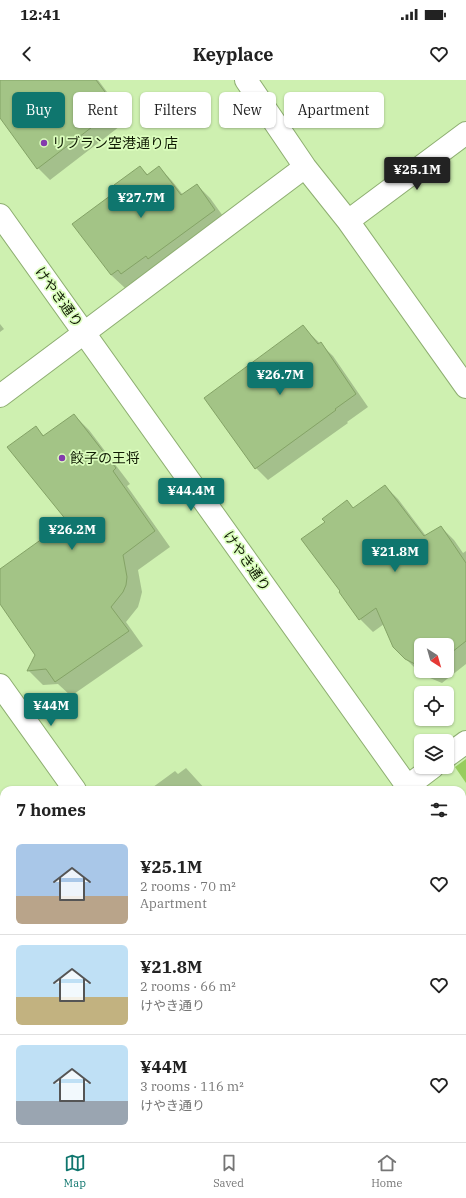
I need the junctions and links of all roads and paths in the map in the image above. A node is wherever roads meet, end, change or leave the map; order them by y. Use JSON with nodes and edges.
{"nodes":[{"id":1,"x":246,"y":80,"type":"edge"},
{"id":2,"x":466,"y":133,"type":"edge"},
{"id":3,"x":305,"y":167,"type":"junction"},
{"id":4,"x":0,"y":215,"type":"edge"},
{"id":5,"x":348,"y":221,"type":"junction"},
{"id":6,"x":84,"y":333,"type":"junction"},
{"id":7,"x":466,"y":387,"type":"edge"},
{"id":8,"x":0,"y":396,"type":"edge"},
{"id":9,"x":0,"y":685,"type":"edge"},
{"id":10,"x":7,"y":710,"type":"edge"},
{"id":11,"x":466,"y":742,"type":"edge"},
{"id":12,"x":454,"y":751,"type":"edge"},
{"id":13,"x":425,"y":774,"type":"edge"},
{"id":14,"x":72,"y":786,"type":"edge"},
{"id":15,"x":408,"y":786,"type":"edge"},
{"id":16,"x":411,"y":786,"type":"edge"}],
"edges":[{"from":1,"to":3,"type":"street"},
{"from":2,"to":5,"type":"street"},
{"from":3,"to":5,"type":"street"},
{"from":3,"to":6,"type":"street"},
{"from":4,"to":6,"type":"street","name":"けやき通り"},
{"from":5,"to":7,"type":"street"},
{"from":6,"to":8,"type":"street"},
{"from":6,"to":15,"type":"street","name":"けやき通り"},
{"from":9,"to":10,"type":"street"},
{"from":10,"to":14,"type":"street"},
{"from":11,"to":12,"type":"street"},
{"from":13,"to":16,"type":"street"}]}
